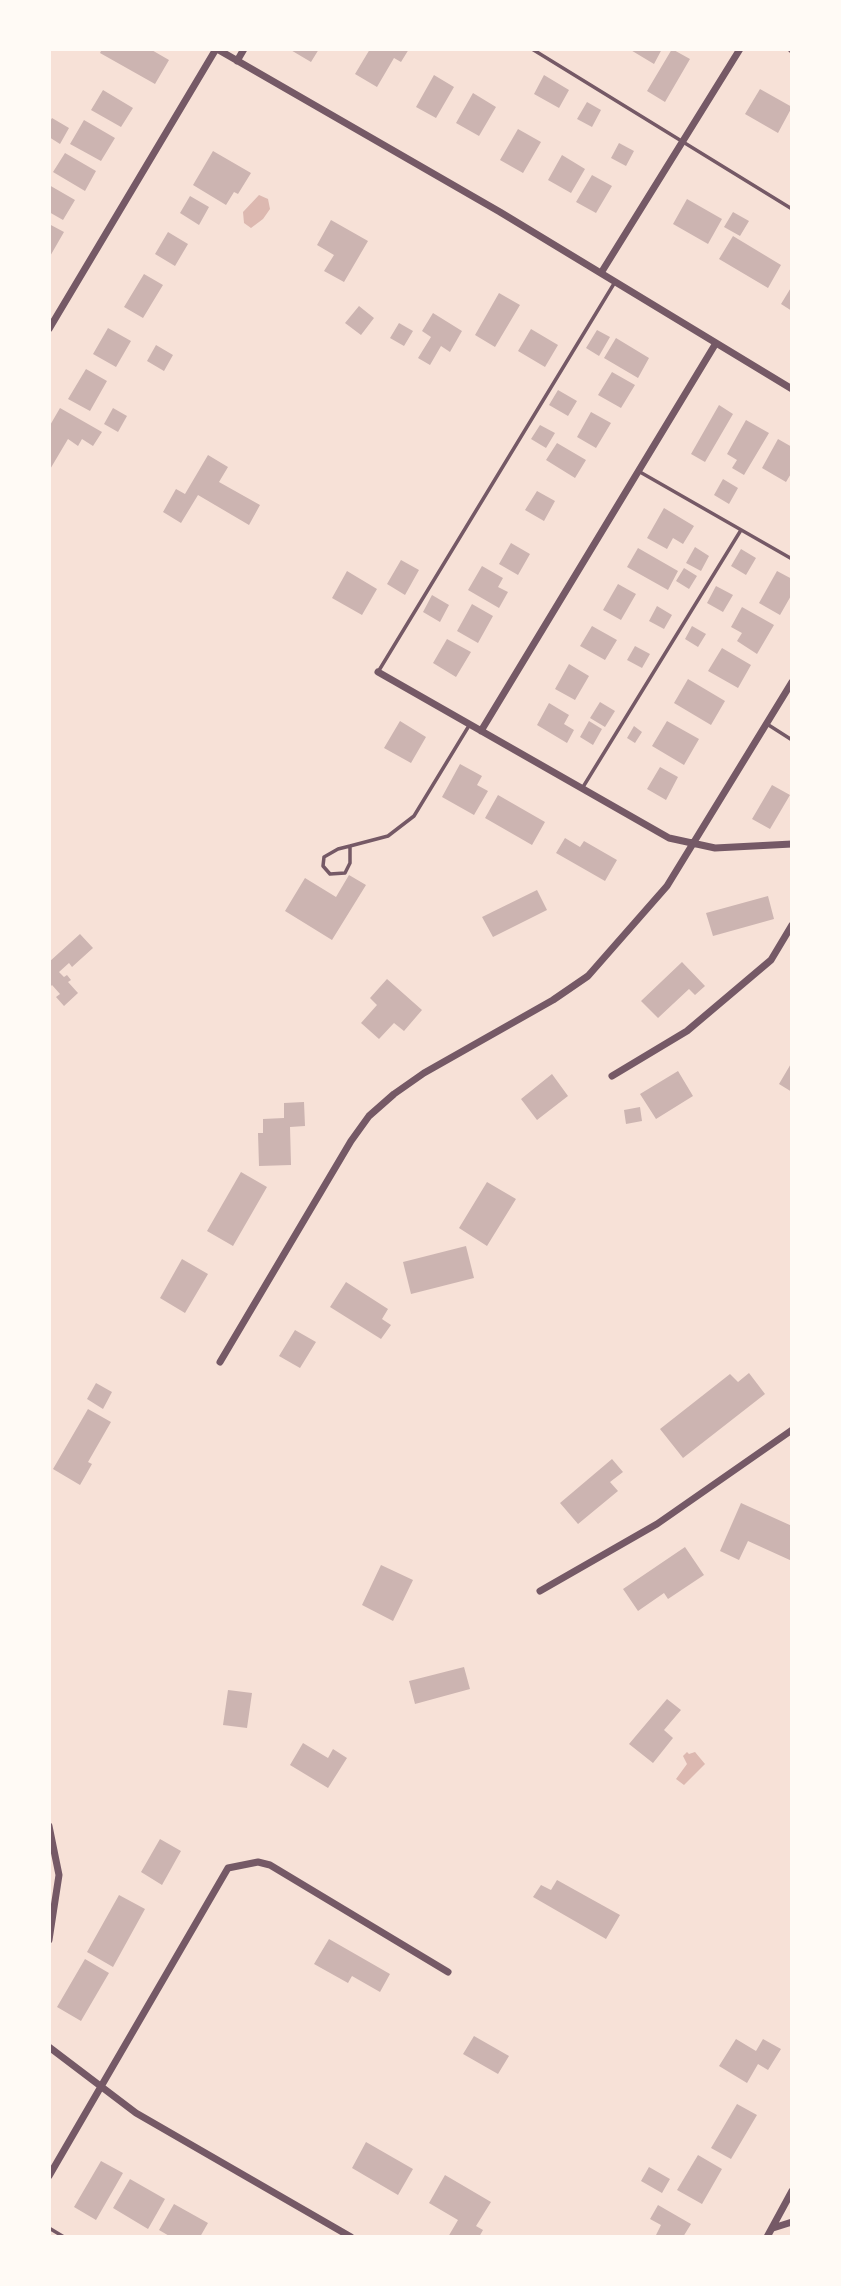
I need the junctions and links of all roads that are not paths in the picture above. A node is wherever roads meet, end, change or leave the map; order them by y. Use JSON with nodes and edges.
{"nodes":[{"id":1,"x":217,"y":49,"type":"edge"},
{"id":2,"x":244,"y":49,"type":"edge"},
{"id":3,"x":532,"y":49,"type":"edge"},
{"id":4,"x":740,"y":49,"type":"edge"},
{"id":5,"x":237,"y":61,"type":"junction"},
{"id":6,"x":683,"y":142,"type":"junction"},
{"id":7,"x":792,"y":209,"type":"edge"},
{"id":8,"x":601,"y":273,"type":"junction"},
{"id":9,"x":615,"y":282,"type":"junction"},
{"id":10,"x":49,"y":329,"type":"edge"},
{"id":11,"x":716,"y":343,"type":"junction"},
{"id":12,"x":792,"y":389,"type":"edge"},
{"id":13,"x":639,"y":471,"type":"junction"},
{"id":14,"x":741,"y":530,"type":"junction"},
{"id":15,"x":792,"y":559,"type":"edge"},
{"id":16,"x":378,"y":672,"type":"joint"},
{"id":17,"x":792,"y":682,"type":"edge"},
{"id":18,"x":470,"y":724,"type":"junction"},
{"id":19,"x":766,"y":724,"type":"junction"},
{"id":20,"x":481,"y":731,"type":"junction"},
{"id":21,"x":792,"y":740,"type":"edge"},
{"id":22,"x":582,"y":789,"type":"junction"},
{"id":23,"x":693,"y":844,"type":"junction"},
{"id":24,"x":792,"y":844,"type":"edge"},
{"id":25,"x":349,"y":846,"type":"junction"},
{"id":26,"x":792,"y":925,"type":"edge"},
{"id":27,"x":612,"y":1076,"type":"dead end"},
{"id":28,"x":220,"y":1362,"type":"dead end"},
{"id":29,"x":792,"y":1430,"type":"edge"},
{"id":30,"x":540,"y":1591,"type":"dead end"},
{"id":31,"x":49,"y":1826,"type":"edge"},
{"id":32,"x":49,"y":1940,"type":"edge"},
{"id":33,"x":448,"y":1972,"type":"dead end"},
{"id":34,"x":49,"y":2047,"type":"edge"},
{"id":35,"x":100,"y":2087,"type":"junction"},
{"id":36,"x":49,"y":2176,"type":"edge"},
{"id":37,"x":792,"y":2191,"type":"edge"},
{"id":38,"x":792,"y":2222,"type":"edge"},
{"id":39,"x":49,"y":2228,"type":"edge"},
{"id":40,"x":772,"y":2229,"type":"junction"},
{"id":41,"x":64,"y":2237,"type":"edge"},
{"id":42,"x":352,"y":2237,"type":"edge"},
{"id":43,"x":767,"y":2237,"type":"edge"}],
"edges":[{"from":1,"to":5,"type":"street"},
{"from":1,"to":10,"type":"street"},
{"from":2,"to":5,"type":"street"},
{"from":3,"to":6,"type":"lane"},
{"from":4,"to":6,"type":"street"},
{"from":5,"to":8,"type":"street"},
{"from":6,"to":7,"type":"lane"},
{"from":6,"to":8,"type":"street"},
{"from":8,"to":9,"type":"street"},
{"from":9,"to":11,"type":"street"},
{"from":9,"to":16,"type":"lane"},
{"from":11,"to":12,"type":"street"},
{"from":11,"to":13,"type":"street"},
{"from":13,"to":14,"type":"lane"},
{"from":13,"to":20,"type":"street"},
{"from":14,"to":15,"type":"lane"},
{"from":14,"to":22,"type":"lane"},
{"from":16,"to":18,"type":"street"},
{"from":17,"to":19,"type":"street"},
{"from":18,"to":20,"type":"street"},
{"from":18,"to":25,"type":"lane"},
{"from":19,"to":21,"type":"lane"},
{"from":19,"to":23,"type":"street"},
{"from":20,"to":22,"type":"street"},
{"from":22,"to":23,"type":"street"},
{"from":23,"to":24,"type":"street"},
{"from":23,"to":28,"type":"street"},
{"from":25,"to":25,"type":"lane"},
{"from":26,"to":27,"type":"street"},
{"from":29,"to":30,"type":"street"},
{"from":31,"to":32,"type":"street"},
{"from":33,"to":35,"type":"street"},
{"from":34,"to":35,"type":"street"},
{"from":35,"to":36,"type":"street"},
{"from":35,"to":42,"type":"street"},
{"from":37,"to":40,"type":"street"},
{"from":38,"to":40,"type":"street"},
{"from":39,"to":41,"type":"lane"},
{"from":40,"to":43,"type":"street"}]}
